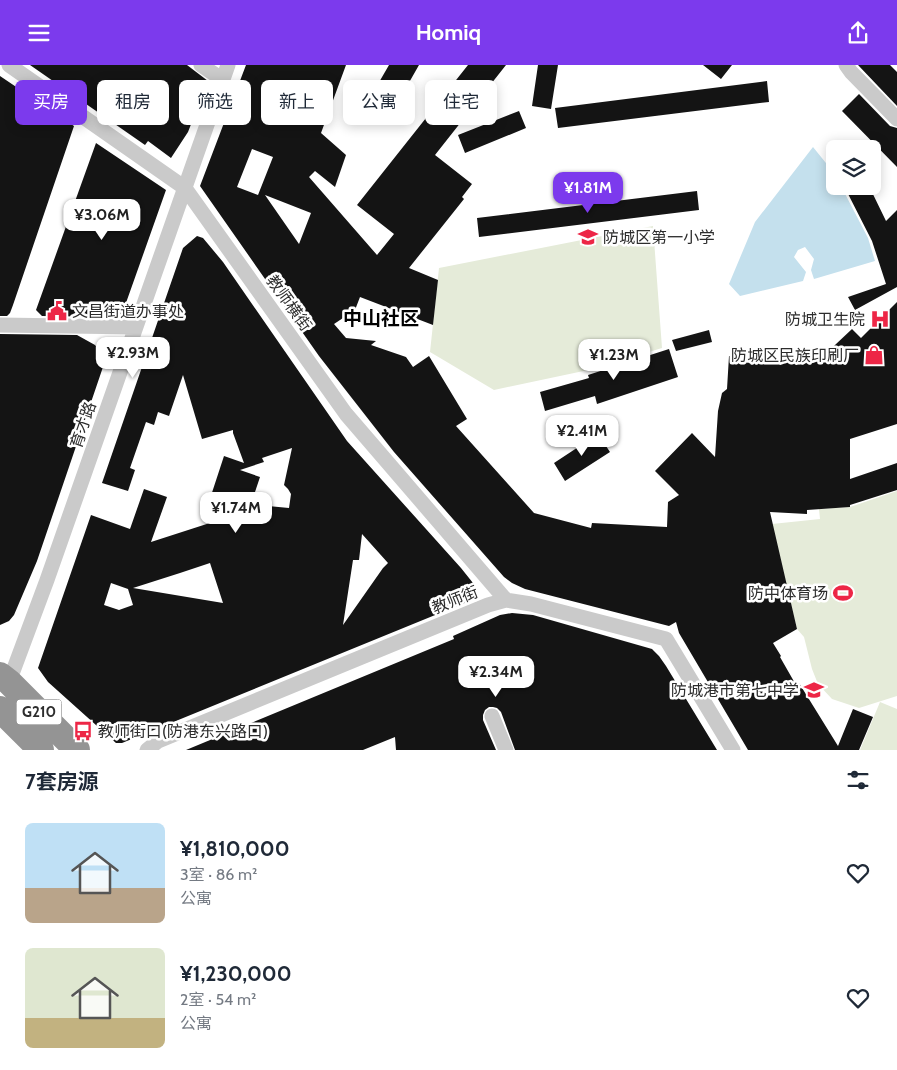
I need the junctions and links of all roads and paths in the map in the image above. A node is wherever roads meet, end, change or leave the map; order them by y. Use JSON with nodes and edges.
{"nodes":[{"id":1,"x":8,"y":65,"type":"edge"},
{"id":2,"x":201,"y":65,"type":"edge"},
{"id":3,"x":228,"y":65,"type":"edge"},
{"id":4,"x":846,"y":65,"type":"edge"},
{"id":5,"x":222,"y":80,"type":"joint"},
{"id":6,"x":897,"y":119,"type":"edge"},
{"id":7,"x":207,"y":125,"type":"edge"},
{"id":8,"x":185,"y":188,"type":"junction"},
{"id":9,"x":0,"y":325,"type":"edge"},
{"id":10,"x":136,"y":327,"type":"junction"},
{"id":11,"x":506,"y":600,"type":"junction"},
{"id":12,"x":5,"y":679,"type":"edge"},
{"id":13,"x":0,"y":709,"type":"edge"},
{"id":14,"x":492,"y":716,"type":"dead end"},
{"id":15,"x":41,"y":750,"type":"edge"},
{"id":16,"x":77,"y":750,"type":"edge"},
{"id":17,"x":147,"y":750,"type":"edge"},
{"id":18,"x":506,"y":750,"type":"edge"},
{"id":19,"x":733,"y":750,"type":"edge"}],
"edges":[{"from":1,"to":8,"type":"street","name":"教师横街"},
{"from":2,"to":5,"type":"street"},
{"from":3,"to":5,"type":"street","name":"育才路"},
{"from":4,"to":6,"type":"street"},
{"from":7,"to":8,"type":"street","name":"育才路"},
{"from":8,"to":10,"type":"street","name":"育才路"},
{"from":8,"to":11,"type":"street","name":"教师横街"},
{"from":9,"to":10,"type":"street"},
{"from":10,"to":12,"type":"street","name":"育才路"},
{"from":11,"to":17,"type":"street","name":"教师街"},
{"from":11,"to":19,"type":"street","name":"教师街"},
{"from":12,"to":16,"type":"highway","number":"G210"},
{"from":13,"to":15,"type":"highway","number":"G210"},
{"from":14,"to":18,"type":"street"}]}
